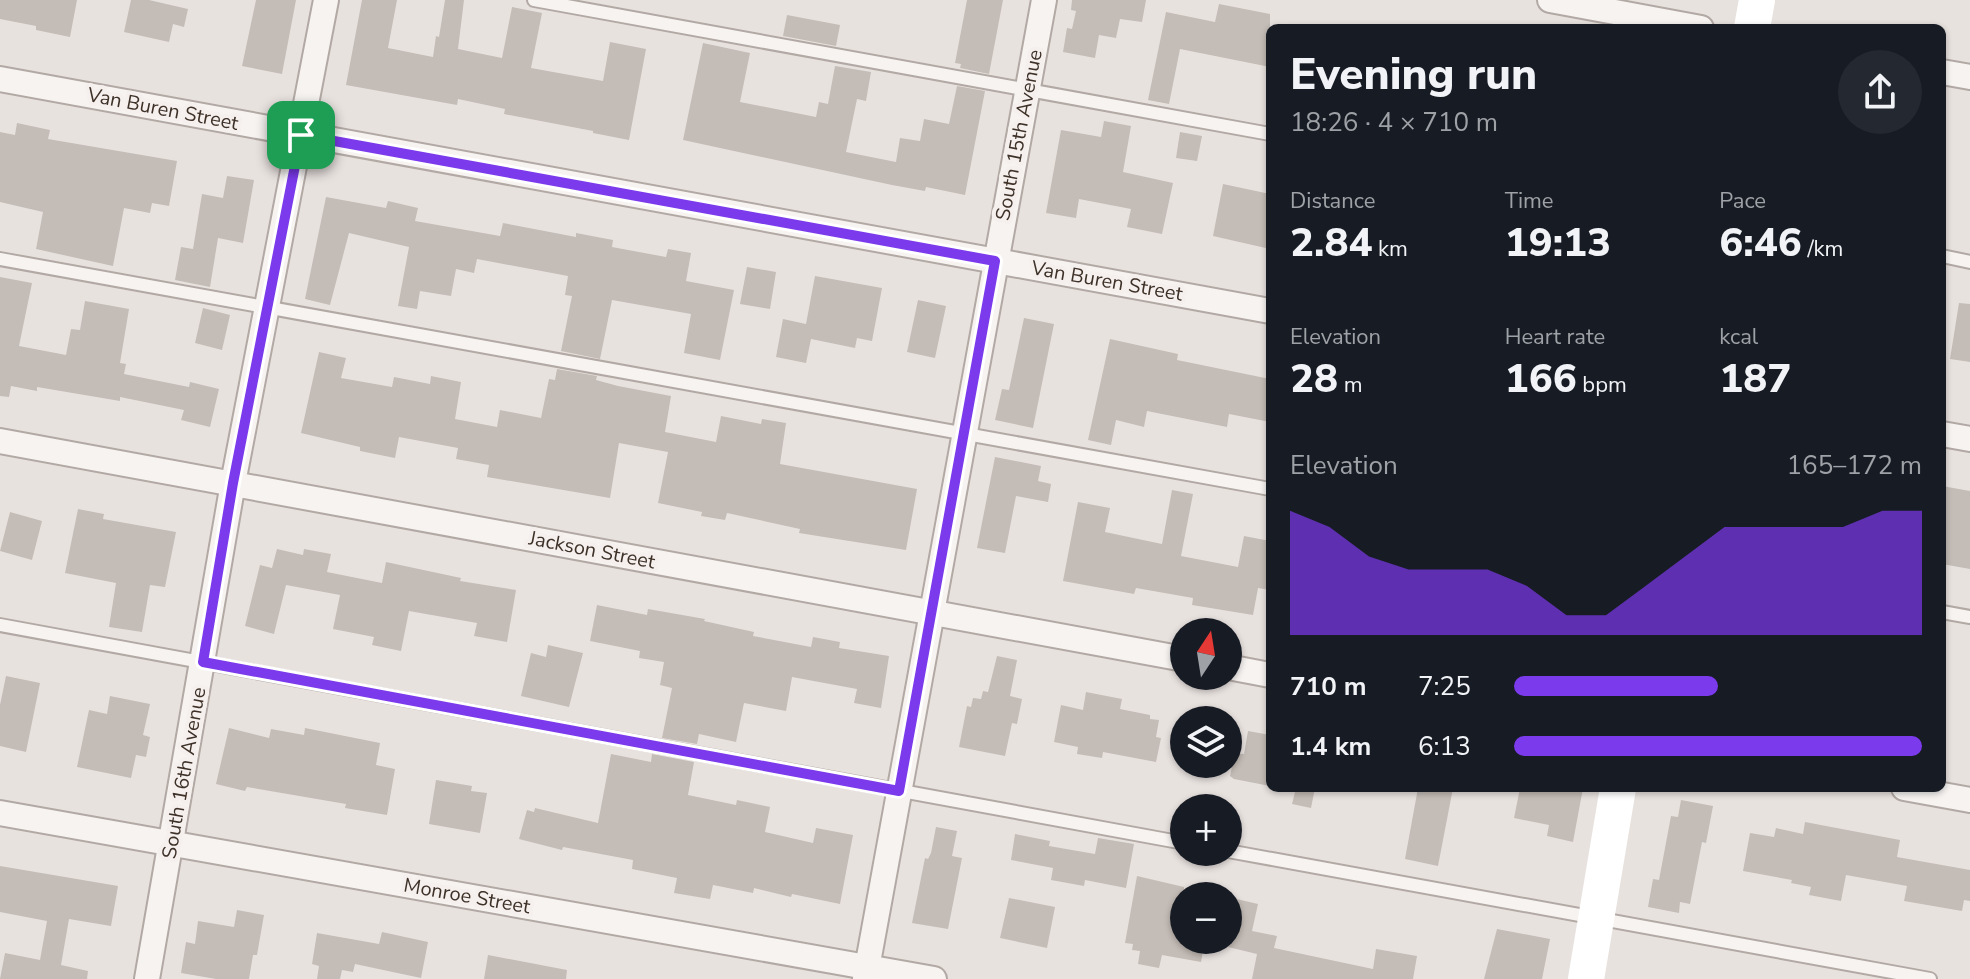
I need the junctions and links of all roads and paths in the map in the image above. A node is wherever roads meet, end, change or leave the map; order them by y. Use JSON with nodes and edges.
{"nodes":[{"id":1,"x":326,"y":0,"type":"edge"},
{"id":2,"x":534,"y":0,"type":"edge"},
{"id":3,"x":1044,"y":0,"type":"edge"},
{"id":4,"x":1550,"y":0,"type":"edge"},
{"id":5,"x":1757,"y":0,"type":"edge"},
{"id":6,"x":1679,"y":24,"type":"edge"},
{"id":7,"x":1753,"y":24,"type":"edge"},
{"id":8,"x":1946,"y":73,"type":"edge"},
{"id":9,"x":1970,"y":77,"type":"edge"},
{"id":10,"x":0,"y":79,"type":"edge"},
{"id":11,"x":1027,"y":90,"type":"junction"},
{"id":12,"x":1266,"y":133,"type":"edge"},
{"id":13,"x":301,"y":135,"type":"junction"},
{"id":14,"x":1946,"y":257,"type":"edge"},
{"id":15,"x":0,"y":259,"type":"edge"},
{"id":16,"x":995,"y":261,"type":"junction"},
{"id":17,"x":1970,"y":262,"type":"edge"},
{"id":18,"x":267,"y":307,"type":"junction"},
{"id":19,"x":1266,"y":310,"type":"edge"},
{"id":20,"x":964,"y":433,"type":"junction"},
{"id":21,"x":1946,"y":435,"type":"edge"},
{"id":22,"x":1970,"y":439,"type":"edge"},
{"id":23,"x":0,"y":441,"type":"edge"},
{"id":24,"x":233,"y":483,"type":"junction"},
{"id":25,"x":1266,"y":488,"type":"edge"},
{"id":26,"x":1946,"y":613,"type":"edge"},
{"id":27,"x":931,"y":614,"type":"junction"},
{"id":28,"x":1970,"y":617,"type":"edge"},
{"id":29,"x":0,"y":625,"type":"edge"},
{"id":30,"x":1170,"y":657,"type":"edge"},
{"id":31,"x":203,"y":662,"type":"junction"},
{"id":32,"x":1242,"y":670,"type":"edge"},
{"id":33,"x":1266,"y":674,"type":"edge"},
{"id":34,"x":899,"y":791,"type":"junction"},
{"id":35,"x":1617,"y":792,"type":"edge"},
{"id":36,"x":1926,"y":792,"type":"edge"},
{"id":37,"x":1970,"y":800,"type":"edge"},
{"id":38,"x":0,"y":813,"type":"edge"},
{"id":39,"x":1170,"y":840,"type":"edge"},
{"id":40,"x":171,"y":844,"type":"junction"},
{"id":41,"x":1242,"y":854,"type":"edge"},
{"id":42,"x":1596,"y":918,"type":"junction"},
{"id":43,"x":866,"y":973,"type":"edge"},
{"id":44,"x":147,"y":979,"type":"edge"},
{"id":45,"x":934,"y":979,"type":"edge"},
{"id":46,"x":1586,"y":979,"type":"edge"},
{"id":47,"x":1930,"y":979,"type":"edge"}],
"edges":[{"from":1,"to":13,"type":"street","name":"South 16th Avenue"},
{"from":2,"to":11,"type":"lane"},
{"from":3,"to":11,"type":"street","name":"South 15th Avenue"},
{"from":4,"to":6,"type":"street"},
{"from":5,"to":7,"type":"street"},
{"from":8,"to":9,"type":"street"},
{"from":10,"to":13,"type":"street","name":"Van Buren Street"},
{"from":11,"to":12,"type":"lane"},
{"from":11,"to":16,"type":"street","name":"South 15th Avenue"},
{"from":13,"to":16,"type":"street","name":"Van Buren Street"},
{"from":13,"to":18,"type":"street","name":"South 16th Avenue"},
{"from":14,"to":17,"type":"lane"},
{"from":15,"to":18,"type":"lane"},
{"from":16,"to":19,"type":"street","name":"Van Buren Street"},
{"from":16,"to":20,"type":"street","name":"South 15th Avenue"},
{"from":18,"to":20,"type":"lane"},
{"from":18,"to":24,"type":"street","name":"South 16th Avenue"},
{"from":20,"to":25,"type":"lane"},
{"from":20,"to":27,"type":"street","name":"South 15th Avenue"},
{"from":21,"to":22,"type":"street"},
{"from":23,"to":24,"type":"street","name":"Jackson Street"},
{"from":24,"to":27,"type":"street","name":"Jackson Street"},
{"from":24,"to":31,"type":"street","name":"South 16th Avenue"},
{"from":26,"to":28,"type":"lane"},
{"from":27,"to":30,"type":"street","name":"Jackson Street"},
{"from":27,"to":34,"type":"street","name":"South 15th Avenue"},
{"from":29,"to":31,"type":"lane"},
{"from":31,"to":34,"type":"lane"},
{"from":31,"to":40,"type":"street","name":"South 16th Avenue"},
{"from":32,"to":33,"type":"street"},
{"from":34,"to":39,"type":"lane"},
{"from":34,"to":43,"type":"street","name":"South 15th Avenue"},
{"from":35,"to":42,"type":"street"},
{"from":36,"to":37,"type":"street"},
{"from":38,"to":40,"type":"street","name":"Monroe Street"},
{"from":40,"to":43,"type":"street","name":"Monroe Street"},
{"from":40,"to":44,"type":"street","name":"South 16th Avenue"},
{"from":41,"to":42,"type":"lane"},
{"from":42,"to":46,"type":"street"},
{"from":42,"to":47,"type":"lane"},
{"from":43,"to":45,"type":"street","name":"Monroe Street"}]}
